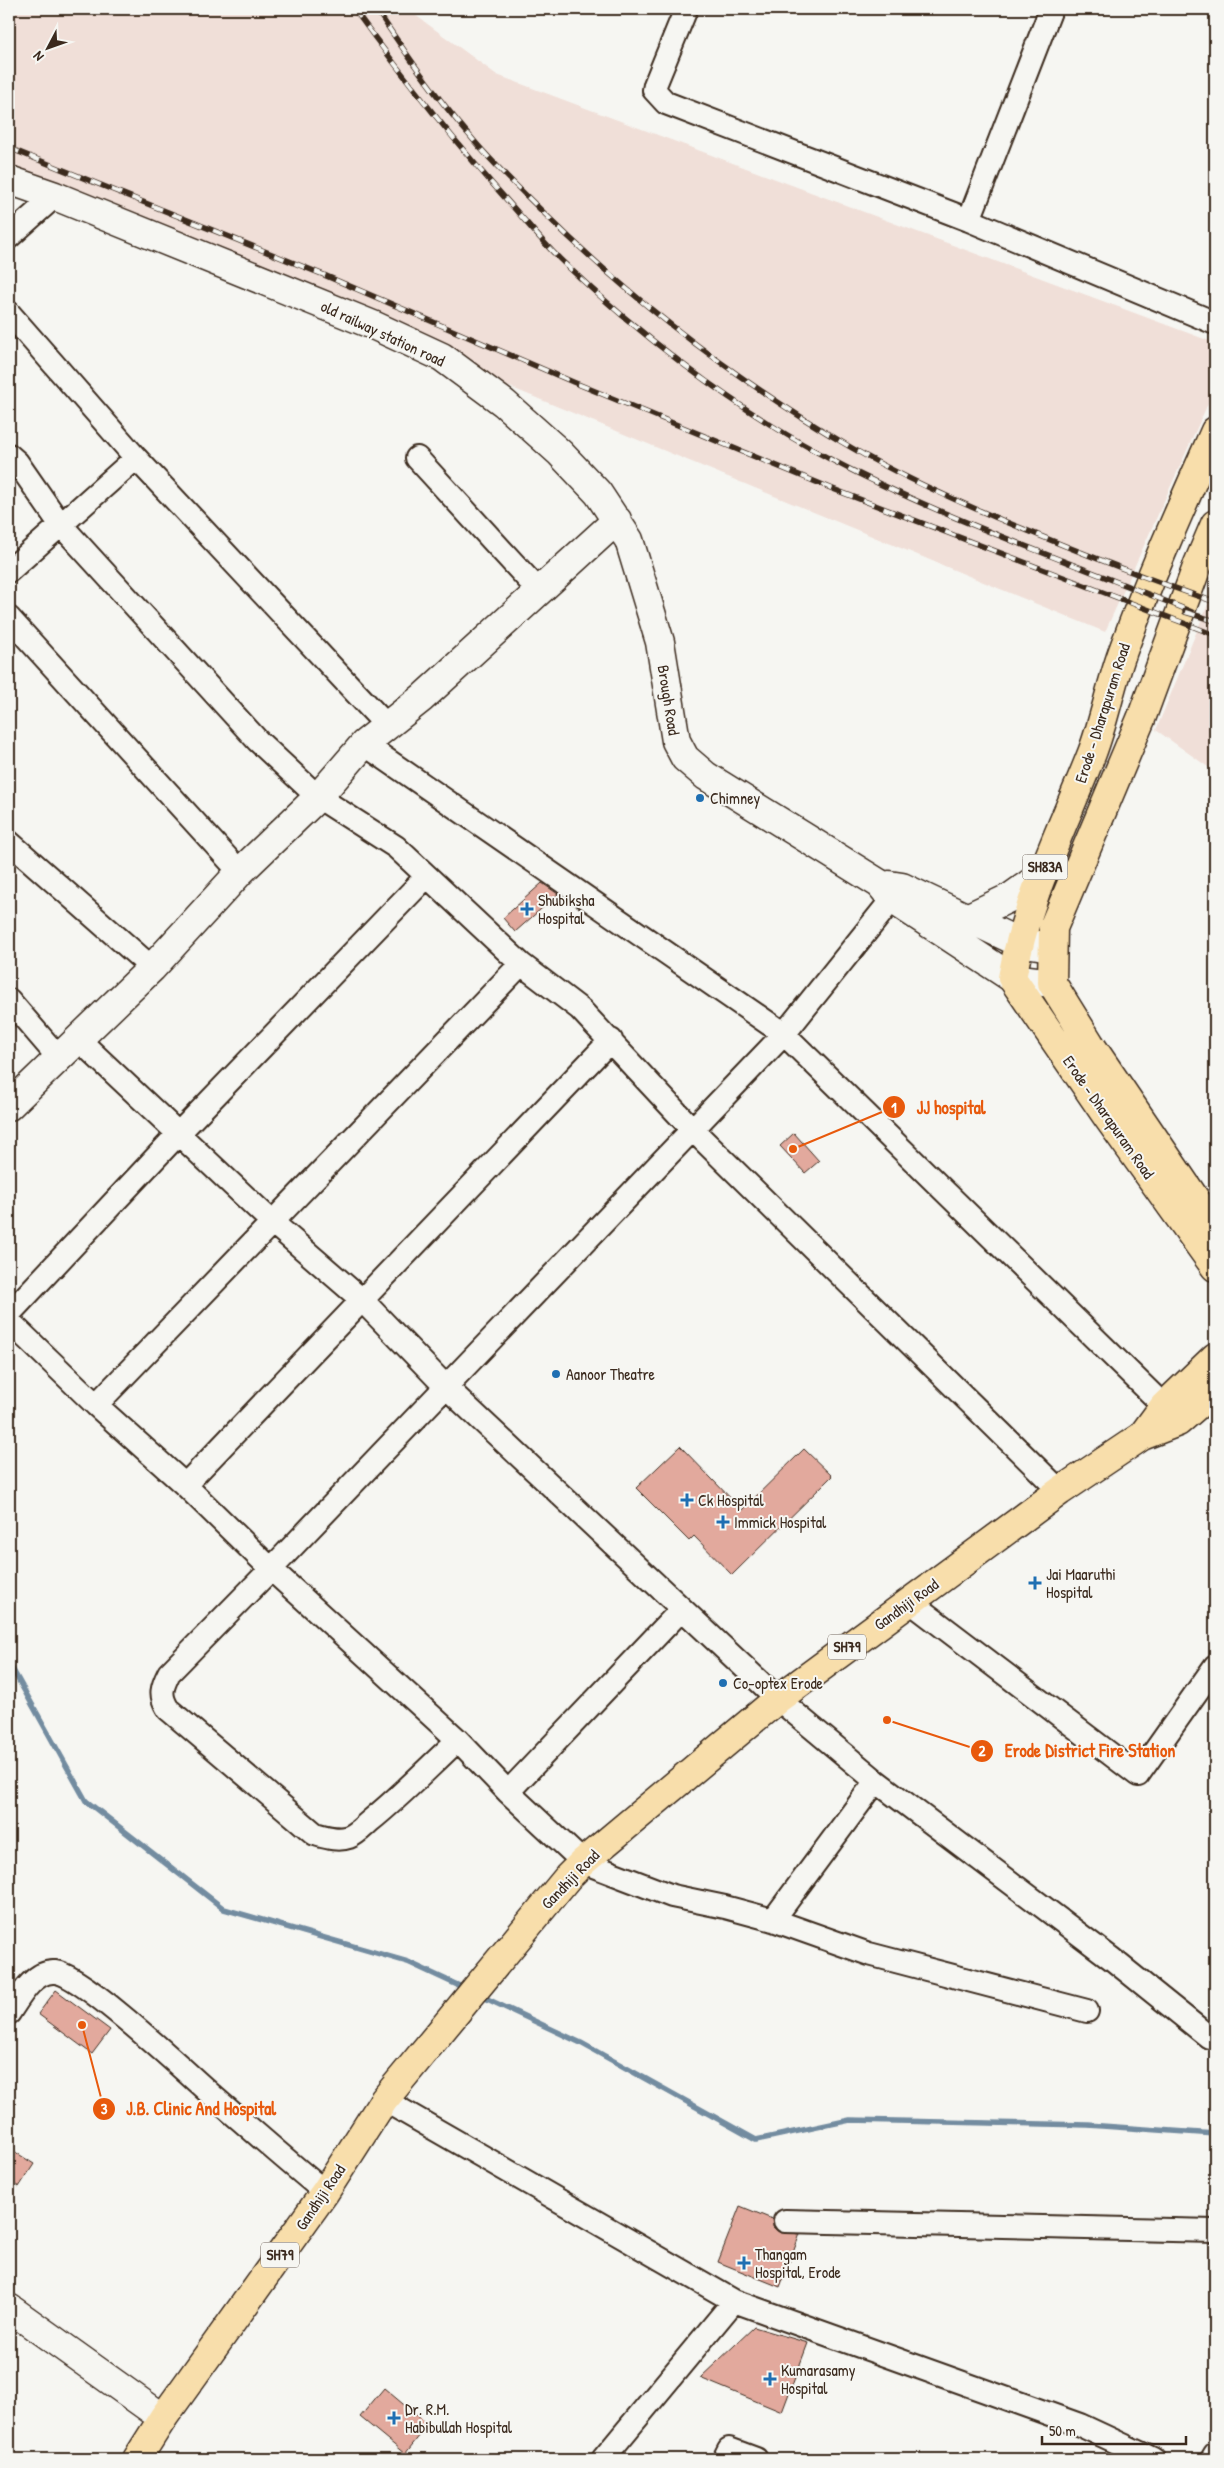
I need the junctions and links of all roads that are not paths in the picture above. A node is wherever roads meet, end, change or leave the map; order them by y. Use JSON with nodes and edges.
{"nodes":[{"id":1,"x":686,"y":9,"type":"edge"},
{"id":2,"x":1051,"y":9,"type":"edge"},
{"id":3,"x":9,"y":180,"type":"edge"},
{"id":4,"x":56,"y":196,"type":"junction"},
{"id":5,"x":969,"y":220,"type":"junction"},
{"id":6,"x":9,"y":237,"type":"edge"},
{"id":7,"x":9,"y":312,"type":"edge"},
{"id":8,"x":1215,"y":323,"type":"edge"},
{"id":9,"x":1215,"y":431,"type":"edge"},
{"id":10,"x":9,"y":456,"type":"edge"},
{"id":11,"x":136,"y":458,"type":"junction"},
{"id":12,"x":417,"y":458,"type":"dead end"},
{"id":13,"x":616,"y":520,"type":"junction"},
{"id":14,"x":60,"y":524,"type":"junction"},
{"id":15,"x":1215,"y":524,"type":"edge"},
{"id":16,"x":9,"y":571,"type":"edge"},
{"id":17,"x":539,"y":591,"type":"junction"},
{"id":18,"x":9,"y":618,"type":"edge"},
{"id":19,"x":660,"y":642,"type":"joint"},
{"id":20,"x":387,"y":726,"type":"junction"},
{"id":21,"x":364,"y":744,"type":"junction"},
{"id":22,"x":318,"y":797,"type":"junction"},
{"id":23,"x":9,"y":842,"type":"edge"},
{"id":24,"x":240,"y":872,"type":"junction"},
{"id":25,"x":1042,"y":875,"type":"junction"},
{"id":26,"x":426,"y":877,"type":"junction"},
{"id":27,"x":891,"y":890,"type":"junction"},
{"id":28,"x":968,"y":918,"type":"junction"},
{"id":29,"x":1018,"y":942,"type":"junction"},
{"id":30,"x":1051,"y":947,"type":"junction"},
{"id":31,"x":521,"y":964,"type":"junction"},
{"id":32,"x":152,"y":968,"type":"junction"},
{"id":33,"x":1012,"y":978,"type":"junction"},
{"id":34,"x":1052,"y":983,"type":"junction"},
{"id":35,"x":9,"y":1000,"type":"edge"},
{"id":36,"x":784,"y":1034,"type":"junction"},
{"id":37,"x":77,"y":1038,"type":"junction"},
{"id":38,"x":611,"y":1040,"type":"junction"},
{"id":39,"x":58,"y":1056,"type":"junction"},
{"id":40,"x":9,"y":1106,"type":"edge"},
{"id":41,"x":694,"y":1131,"type":"junction"},
{"id":42,"x":178,"y":1134,"type":"junction"},
{"id":43,"x":272,"y":1222,"type":"junction"},
{"id":44,"x":1215,"y":1228,"type":"edge"},
{"id":45,"x":1215,"y":1267,"type":"edge"},
{"id":46,"x":362,"y":1300,"type":"junction"},
{"id":47,"x":9,"y":1314,"type":"edge"},
{"id":48,"x":9,"y":1321,"type":"edge"},
{"id":49,"x":1215,"y":1357,"type":"edge"},
{"id":50,"x":446,"y":1387,"type":"junction"},
{"id":51,"x":1215,"y":1390,"type":"edge"},
{"id":52,"x":96,"y":1405,"type":"junction"},
{"id":53,"x":1164,"y":1406,"type":"junction"},
{"id":54,"x":1142,"y":1436,"type":"junction"},
{"id":55,"x":185,"y":1485,"type":"junction"},
{"id":56,"x":1060,"y":1491,"type":"junction"},
{"id":57,"x":271,"y":1570,"type":"junction"},
{"id":58,"x":909,"y":1601,"type":"junction"},
{"id":59,"x":682,"y":1609,"type":"junction"},
{"id":60,"x":1215,"y":1666,"type":"edge"},
{"id":61,"x":778,"y":1699,"type":"junction"},
{"id":62,"x":458,"y":1740,"type":"junction"},
{"id":63,"x":876,"y":1781,"type":"junction"},
{"id":64,"x":508,"y":1792,"type":"junction"},
{"id":65,"x":575,"y":1870,"type":"junction"},
{"id":66,"x":773,"y":1920,"type":"junction"},
{"id":67,"x":1087,"y":2011,"type":"dead end"},
{"id":68,"x":9,"y":2013,"type":"edge"},
{"id":69,"x":1209,"y":2037,"type":"dead end"},
{"id":70,"x":384,"y":2100,"type":"junction"},
{"id":71,"x":326,"y":2192,"type":"junction"},
{"id":72,"x":785,"y":2221,"type":"dead end"},
{"id":73,"x":1215,"y":2231,"type":"edge"},
{"id":74,"x":734,"y":2301,"type":"junction"},
{"id":75,"x":9,"y":2308,"type":"edge"},
{"id":76,"x":163,"y":2418,"type":"junction"},
{"id":77,"x":1215,"y":2454,"type":"edge"},
{"id":78,"x":137,"y":2459,"type":"edge"},
{"id":79,"x":603,"y":2459,"type":"edge"},
{"id":80,"x":724,"y":2459,"type":"edge"},
{"id":81,"x":756,"y":2459,"type":"edge"},
{"id":82,"x":1153,"y":2459,"type":"edge"},
{"id":83,"x":1212,"y":2459,"type":"edge"}],
"edges":[{"from":1,"to":5,"type":"street"},
{"from":2,"to":5,"type":"street"},
{"from":3,"to":4,"type":"street","name":"old railway station road"},
{"from":4,"to":6,"type":"street"},
{"from":4,"to":13,"type":"street","name":"old railway station road"},
{"from":5,"to":8,"type":"street"},
{"from":7,"to":11,"type":"street"},
{"from":9,"to":25,"type":"main road","name":"Erode - Dharapuram Road","number":"SH83A"},
{"from":10,"to":14,"type":"street"},
{"from":11,"to":14,"type":"street"},
{"from":11,"to":20,"type":"street"},
{"from":12,"to":17,"type":"street"},
{"from":13,"to":17,"type":"street"},
{"from":13,"to":19,"type":"street","name":"old railway station road"},
{"from":14,"to":16,"type":"street"},
{"from":14,"to":22,"type":"street"},
{"from":15,"to":30,"type":"main road","name":"Erode - Dharapuram Road","number":"SH83A"},
{"from":17,"to":20,"type":"street"},
{"from":18,"to":24,"type":"street"},
{"from":19,"to":27,"type":"street","name":"Brough Road"},
{"from":20,"to":21,"type":"street"},
{"from":21,"to":22,"type":"street"},
{"from":21,"to":36,"type":"street"},
{"from":22,"to":24,"type":"street"},
{"from":22,"to":26,"type":"street"},
{"from":23,"to":32,"type":"street"},
{"from":24,"to":32,"type":"street"},
{"from":25,"to":28,"type":"street"},
{"from":25,"to":29,"type":"main road","name":"Erode - Dharapuram Road","number":"SH83A"},
{"from":26,"to":31,"type":"street"},
{"from":26,"to":42,"type":"street"},
{"from":27,"to":28,"type":"street"},
{"from":27,"to":33,"type":"street"},
{"from":27,"to":36,"type":"street"},
{"from":28,"to":29,"type":"street"},
{"from":29,"to":30,"type":"street"},
{"from":29,"to":33,"type":"main road","name":"Erode - Dharapuram Road","number":"SH83A"},
{"from":30,"to":34,"type":"main road","name":"Erode - Dharapuram Road","number":"SH83A"},
{"from":31,"to":38,"type":"street"},
{"from":31,"to":43,"type":"street"},
{"from":32,"to":37,"type":"street"},
{"from":33,"to":34,"type":"street"},
{"from":33,"to":45,"type":"main road","name":"Erode - Dharapuram Road"},
{"from":34,"to":44,"type":"main road","name":"Erode - Dharapuram Road"},
{"from":35,"to":39,"type":"street"},
{"from":36,"to":41,"type":"street"},
{"from":36,"to":53,"type":"street"},
{"from":37,"to":39,"type":"street"},
{"from":37,"to":42,"type":"street"},
{"from":38,"to":41,"type":"street"},
{"from":38,"to":46,"type":"street"},
{"from":39,"to":40,"type":"street"},
{"from":41,"to":50,"type":"street"},
{"from":41,"to":56,"type":"street"},
{"from":42,"to":43,"type":"street"},
{"from":42,"to":47,"type":"street"},
{"from":43,"to":46,"type":"street"},
{"from":43,"to":52,"type":"street"},
{"from":46,"to":50,"type":"street"},
{"from":46,"to":55,"type":"street"},
{"from":48,"to":52,"type":"street"},
{"from":49,"to":53,"type":"main road","name":"Gandhiji Road","number":"SH79"},
{"from":50,"to":57,"type":"street"},
{"from":50,"to":59,"type":"street"},
{"from":51,"to":54,"type":"main road","name":"Gandhiji Road","number":"SH79"},
{"from":52,"to":55,"type":"street"},
{"from":53,"to":54,"type":"main road","name":"Gandhiji Road","number":"SH79"},
{"from":54,"to":56,"type":"main road","name":"Gandhiji Road","number":"SH79"},
{"from":55,"to":57,"type":"street"},
{"from":56,"to":58,"type":"main road","name":"Gandhiji Road","number":"SH79"},
{"from":57,"to":62,"type":"street"},
{"from":57,"to":62,"type":"street"},
{"from":58,"to":60,"type":"street"},
{"from":58,"to":61,"type":"main road","name":"Gandhiji Road","number":"SH79"},
{"from":59,"to":61,"type":"street"},
{"from":59,"to":64,"type":"street"},
{"from":61,"to":63,"type":"street"},
{"from":61,"to":65,"type":"main road","name":"Gandhiji Road","number":"SH79"},
{"from":62,"to":64,"type":"street"},
{"from":63,"to":66,"type":"street"},
{"from":63,"to":69,"type":"street"},
{"from":64,"to":65,"type":"street"},
{"from":65,"to":66,"type":"street"},
{"from":65,"to":70,"type":"main road","name":"Gandhiji Road","number":"SH79"},
{"from":66,"to":67,"type":"street"},
{"from":68,"to":71,"type":"street"},
{"from":70,"to":71,"type":"main road","name":"Gandhiji Road","number":"SH79"},
{"from":70,"to":74,"type":"street"},
{"from":71,"to":76,"type":"main road","name":"Gandhiji Road","number":"SH79"},
{"from":72,"to":73,"type":"street"},
{"from":74,"to":79,"type":"street"},
{"from":74,"to":82,"type":"street"},
{"from":75,"to":76,"type":"street"},
{"from":76,"to":78,"type":"main road","name":"Gandhiji Road","number":"SH79"},
{"from":77,"to":83,"type":"street"},
{"from":80,"to":81,"type":"street"}]}
